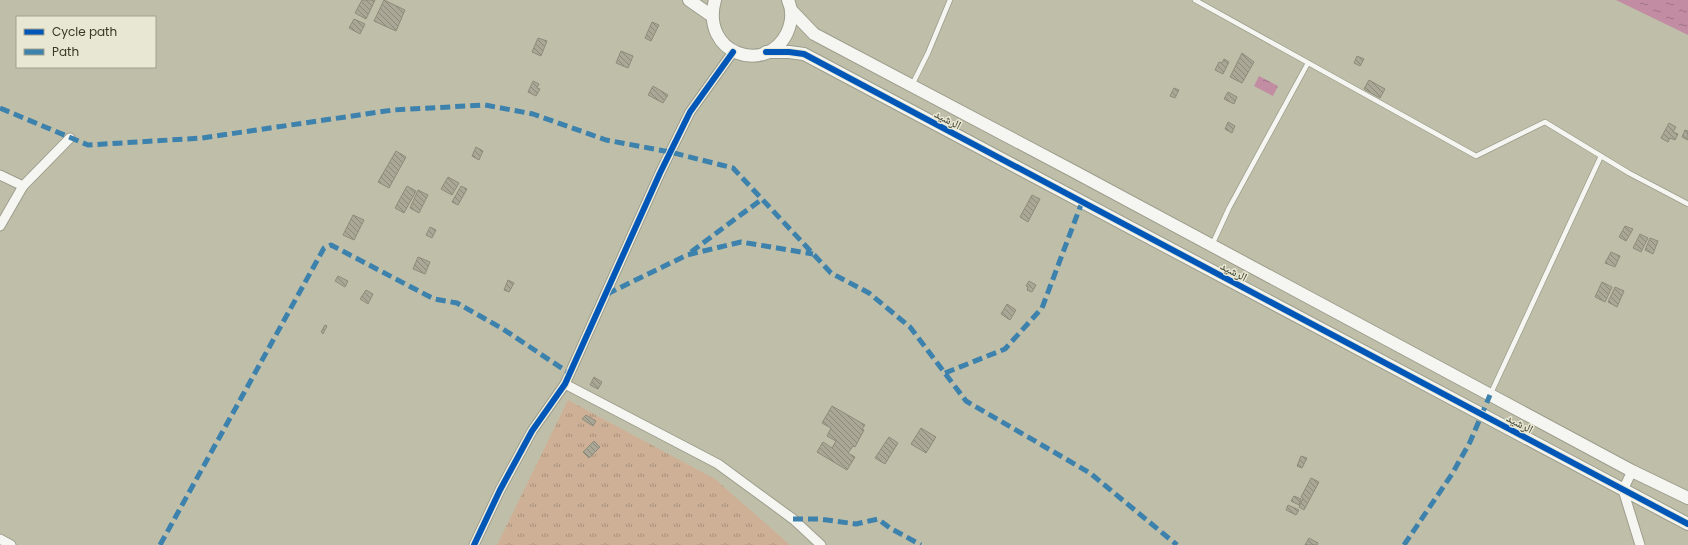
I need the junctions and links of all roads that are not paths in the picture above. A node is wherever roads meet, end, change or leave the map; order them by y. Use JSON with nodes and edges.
{"nodes":[{"id":1,"x":689,"y":0,"type":"edge"},
{"id":2,"x":715,"y":0,"type":"edge"},
{"id":3,"x":950,"y":0,"type":"edge"},
{"id":4,"x":1195,"y":0,"type":"edge"},
{"id":5,"x":789,"y":5,"type":"edge"},
{"id":6,"x":712,"y":16,"type":"junction"},
{"id":7,"x":733,"y":52,"type":"junction"},
{"id":8,"x":766,"y":52,"type":"junction"},
{"id":9,"x":1308,"y":63,"type":"junction"},
{"id":10,"x":912,"y":85,"type":"junction"},
{"id":11,"x":70,"y":138,"type":"dead end"},
{"id":12,"x":1601,"y":156,"type":"junction"},
{"id":13,"x":0,"y":175,"type":"edge"},
{"id":14,"x":23,"y":186,"type":"junction"},
{"id":15,"x":1688,"y":204,"type":"edge"},
{"id":16,"x":0,"y":226,"type":"edge"},
{"id":17,"x":1212,"y":246,"type":"junction"},
{"id":18,"x":565,"y":384,"type":"junction"},
{"id":19,"x":1490,"y":395,"type":"junction"},
{"id":20,"x":1632,"y":471,"type":"junction"},
{"id":21,"x":1623,"y":490,"type":"junction"},
{"id":22,"x":1688,"y":498,"type":"edge"},
{"id":23,"x":1688,"y":524,"type":"edge"},
{"id":24,"x":0,"y":539,"type":"edge"},
{"id":25,"x":11,"y":545,"type":"edge"},
{"id":26,"x":474,"y":545,"type":"edge"},
{"id":27,"x":822,"y":545,"type":"edge"},
{"id":28,"x":1640,"y":545,"type":"edge"}],
"edges":[{"from":1,"to":6,"type":"street"},
{"from":2,"to":6,"type":"street"},
{"from":3,"to":10,"type":"lane"},
{"from":4,"to":9,"type":"lane"},
{"from":5,"to":8,"type":"street"},
{"from":5,"to":10,"type":"street","name":"الرشيد"},
{"from":6,"to":7,"type":"street"},
{"from":7,"to":8,"type":"street","name":"الرشيد"},
{"from":7,"to":18,"type":"street"},
{"from":8,"to":21,"type":"street","name":"الرشيد"},
{"from":9,"to":12,"type":"lane"},
{"from":9,"to":17,"type":"lane"},
{"from":10,"to":17,"type":"street","name":"الرشيد"},
{"from":11,"to":14,"type":"street"},
{"from":12,"to":15,"type":"lane"},
{"from":12,"to":19,"type":"lane"},
{"from":13,"to":14,"type":"street"},
{"from":14,"to":16,"type":"street"},
{"from":17,"to":19,"type":"street","name":"الرشيد"},
{"from":18,"to":26,"type":"street"},
{"from":18,"to":27,"type":"street"},
{"from":19,"to":20,"type":"street","name":"الرشيد"},
{"from":20,"to":21,"type":"street"},
{"from":20,"to":22,"type":"street","name":"الرشيد"},
{"from":21,"to":23,"type":"street","name":"الرشيد"},
{"from":21,"to":28,"type":"street"},
{"from":24,"to":25,"type":"street"}]}
